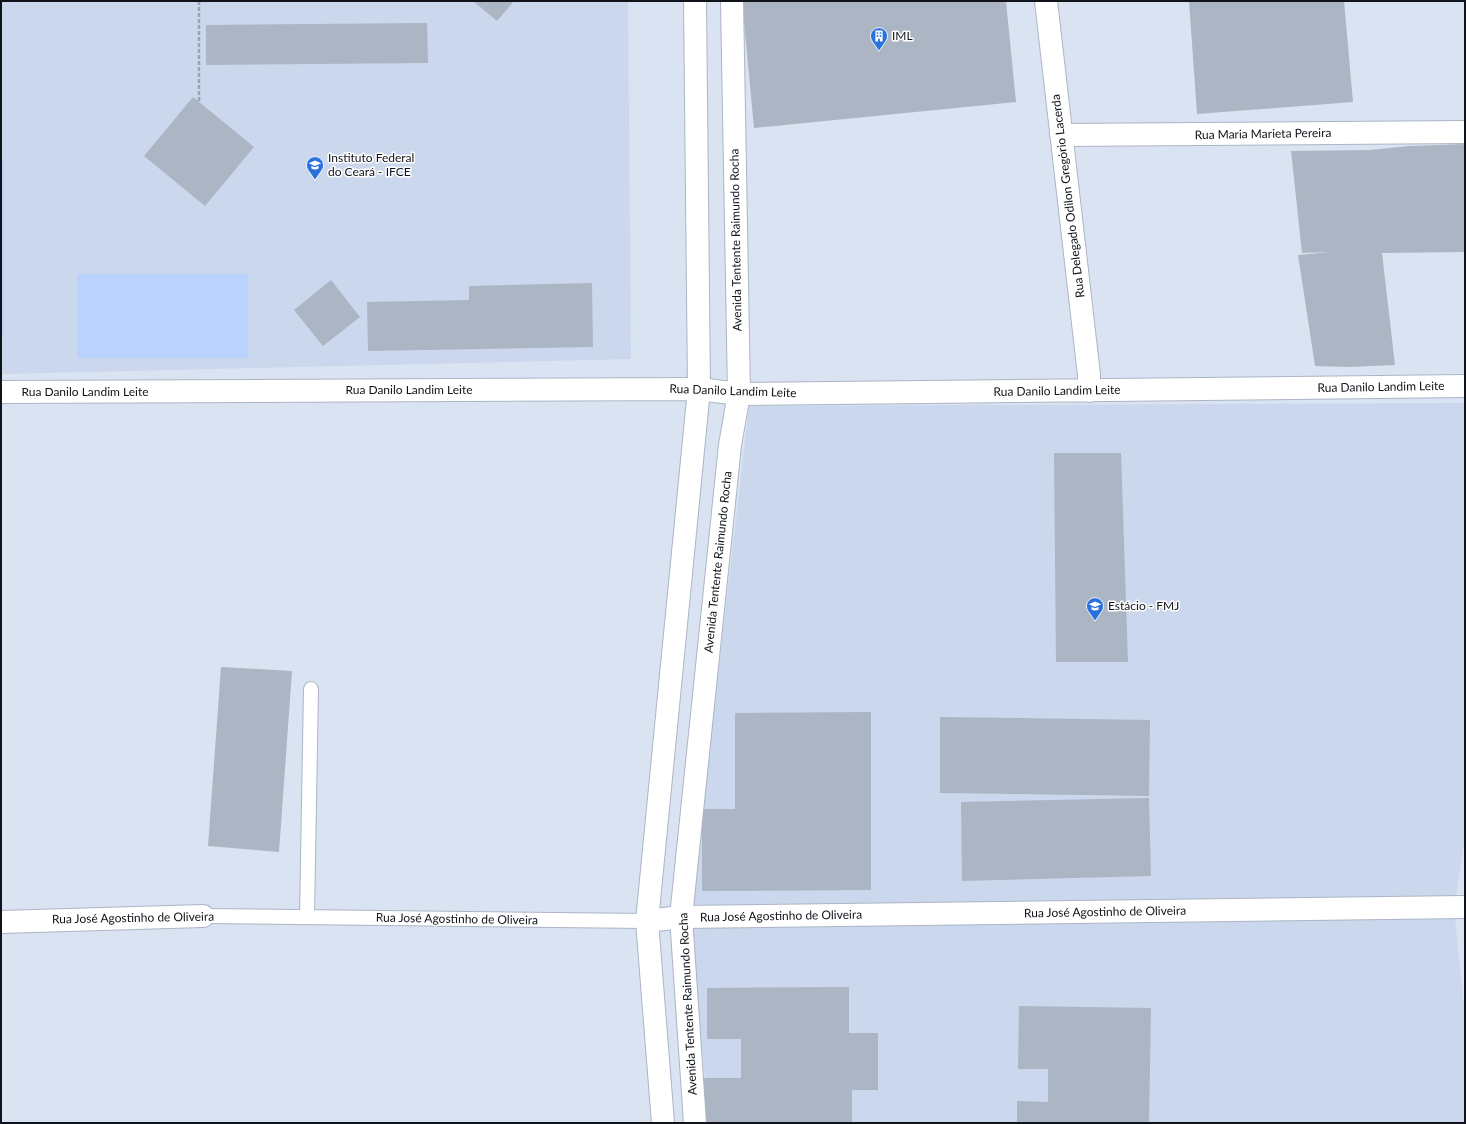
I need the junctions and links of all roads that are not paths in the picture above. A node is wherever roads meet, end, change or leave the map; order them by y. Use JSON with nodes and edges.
{"nodes":[{"id":1,"x":695,"y":1,"type":"edge"},
{"id":2,"x":732,"y":1,"type":"edge"},
{"id":3,"x":1046,"y":1,"type":"edge"},
{"id":4,"x":1465,"y":132,"type":"edge"},
{"id":5,"x":1061,"y":136,"type":"junction"},
{"id":6,"x":1465,"y":386,"type":"edge"},
{"id":7,"x":699,"y":389,"type":"junction"},
{"id":8,"x":1089,"y":391,"type":"junction"},
{"id":9,"x":1,"y":392,"type":"edge"},
{"id":10,"x":739,"y":394,"type":"junction"},
{"id":11,"x":311,"y":689,"type":"dead end"},
{"id":12,"x":1465,"y":907,"type":"edge"},
{"id":13,"x":203,"y":916,"type":"joint"},
{"id":14,"x":307,"y":917,"type":"junction"},
{"id":15,"x":681,"y":917,"type":"junction"},
{"id":16,"x":647,"y":921,"type":"junction"},
{"id":17,"x":1,"y":922,"type":"edge"},
{"id":18,"x":663,"y":1123,"type":"edge"},
{"id":19,"x":695,"y":1123,"type":"edge"}],
"edges":[{"from":1,"to":7,"type":"street"},
{"from":2,"to":10,"type":"street","name":"Avenida Tentente Raimundo Rocha"},
{"from":3,"to":5,"type":"street","name":"Rua Delegado Odilon Gregório Lacerda"},
{"from":4,"to":5,"type":"street","name":"Rua Maria Marieta Pereira"},
{"from":5,"to":8,"type":"street","name":"Rua Delegado Odilon Gregório Lacerda"},
{"from":6,"to":8,"type":"street","name":"Rua Danilo Landim Leite"},
{"from":7,"to":9,"type":"street","name":"Rua Danilo Landim Leite"},
{"from":7,"to":10,"type":"street","name":"Rua Danilo Landim Leite"},
{"from":7,"to":16,"type":"street"},
{"from":8,"to":10,"type":"street","name":"Rua Danilo Landim Leite"},
{"from":10,"to":15,"type":"street","name":"Avenida Tentente Raimundo Rocha"},
{"from":11,"to":14,"type":"lane"},
{"from":12,"to":15,"type":"street","name":"Rua José Agostinho de Oliveira"},
{"from":13,"to":14,"type":"lane","name":"Rua José Agostinho de Oliveira"},
{"from":13,"to":17,"type":"street","name":"Rua José Agostinho de Oliveira"},
{"from":14,"to":16,"type":"lane","name":"Rua José Agostinho de Oliveira"},
{"from":15,"to":16,"type":"street","name":"Rua José Agostinho de Oliveira"},
{"from":15,"to":19,"type":"street","name":"Avenida Tentente Raimundo Rocha"},
{"from":16,"to":18,"type":"street"}]}
